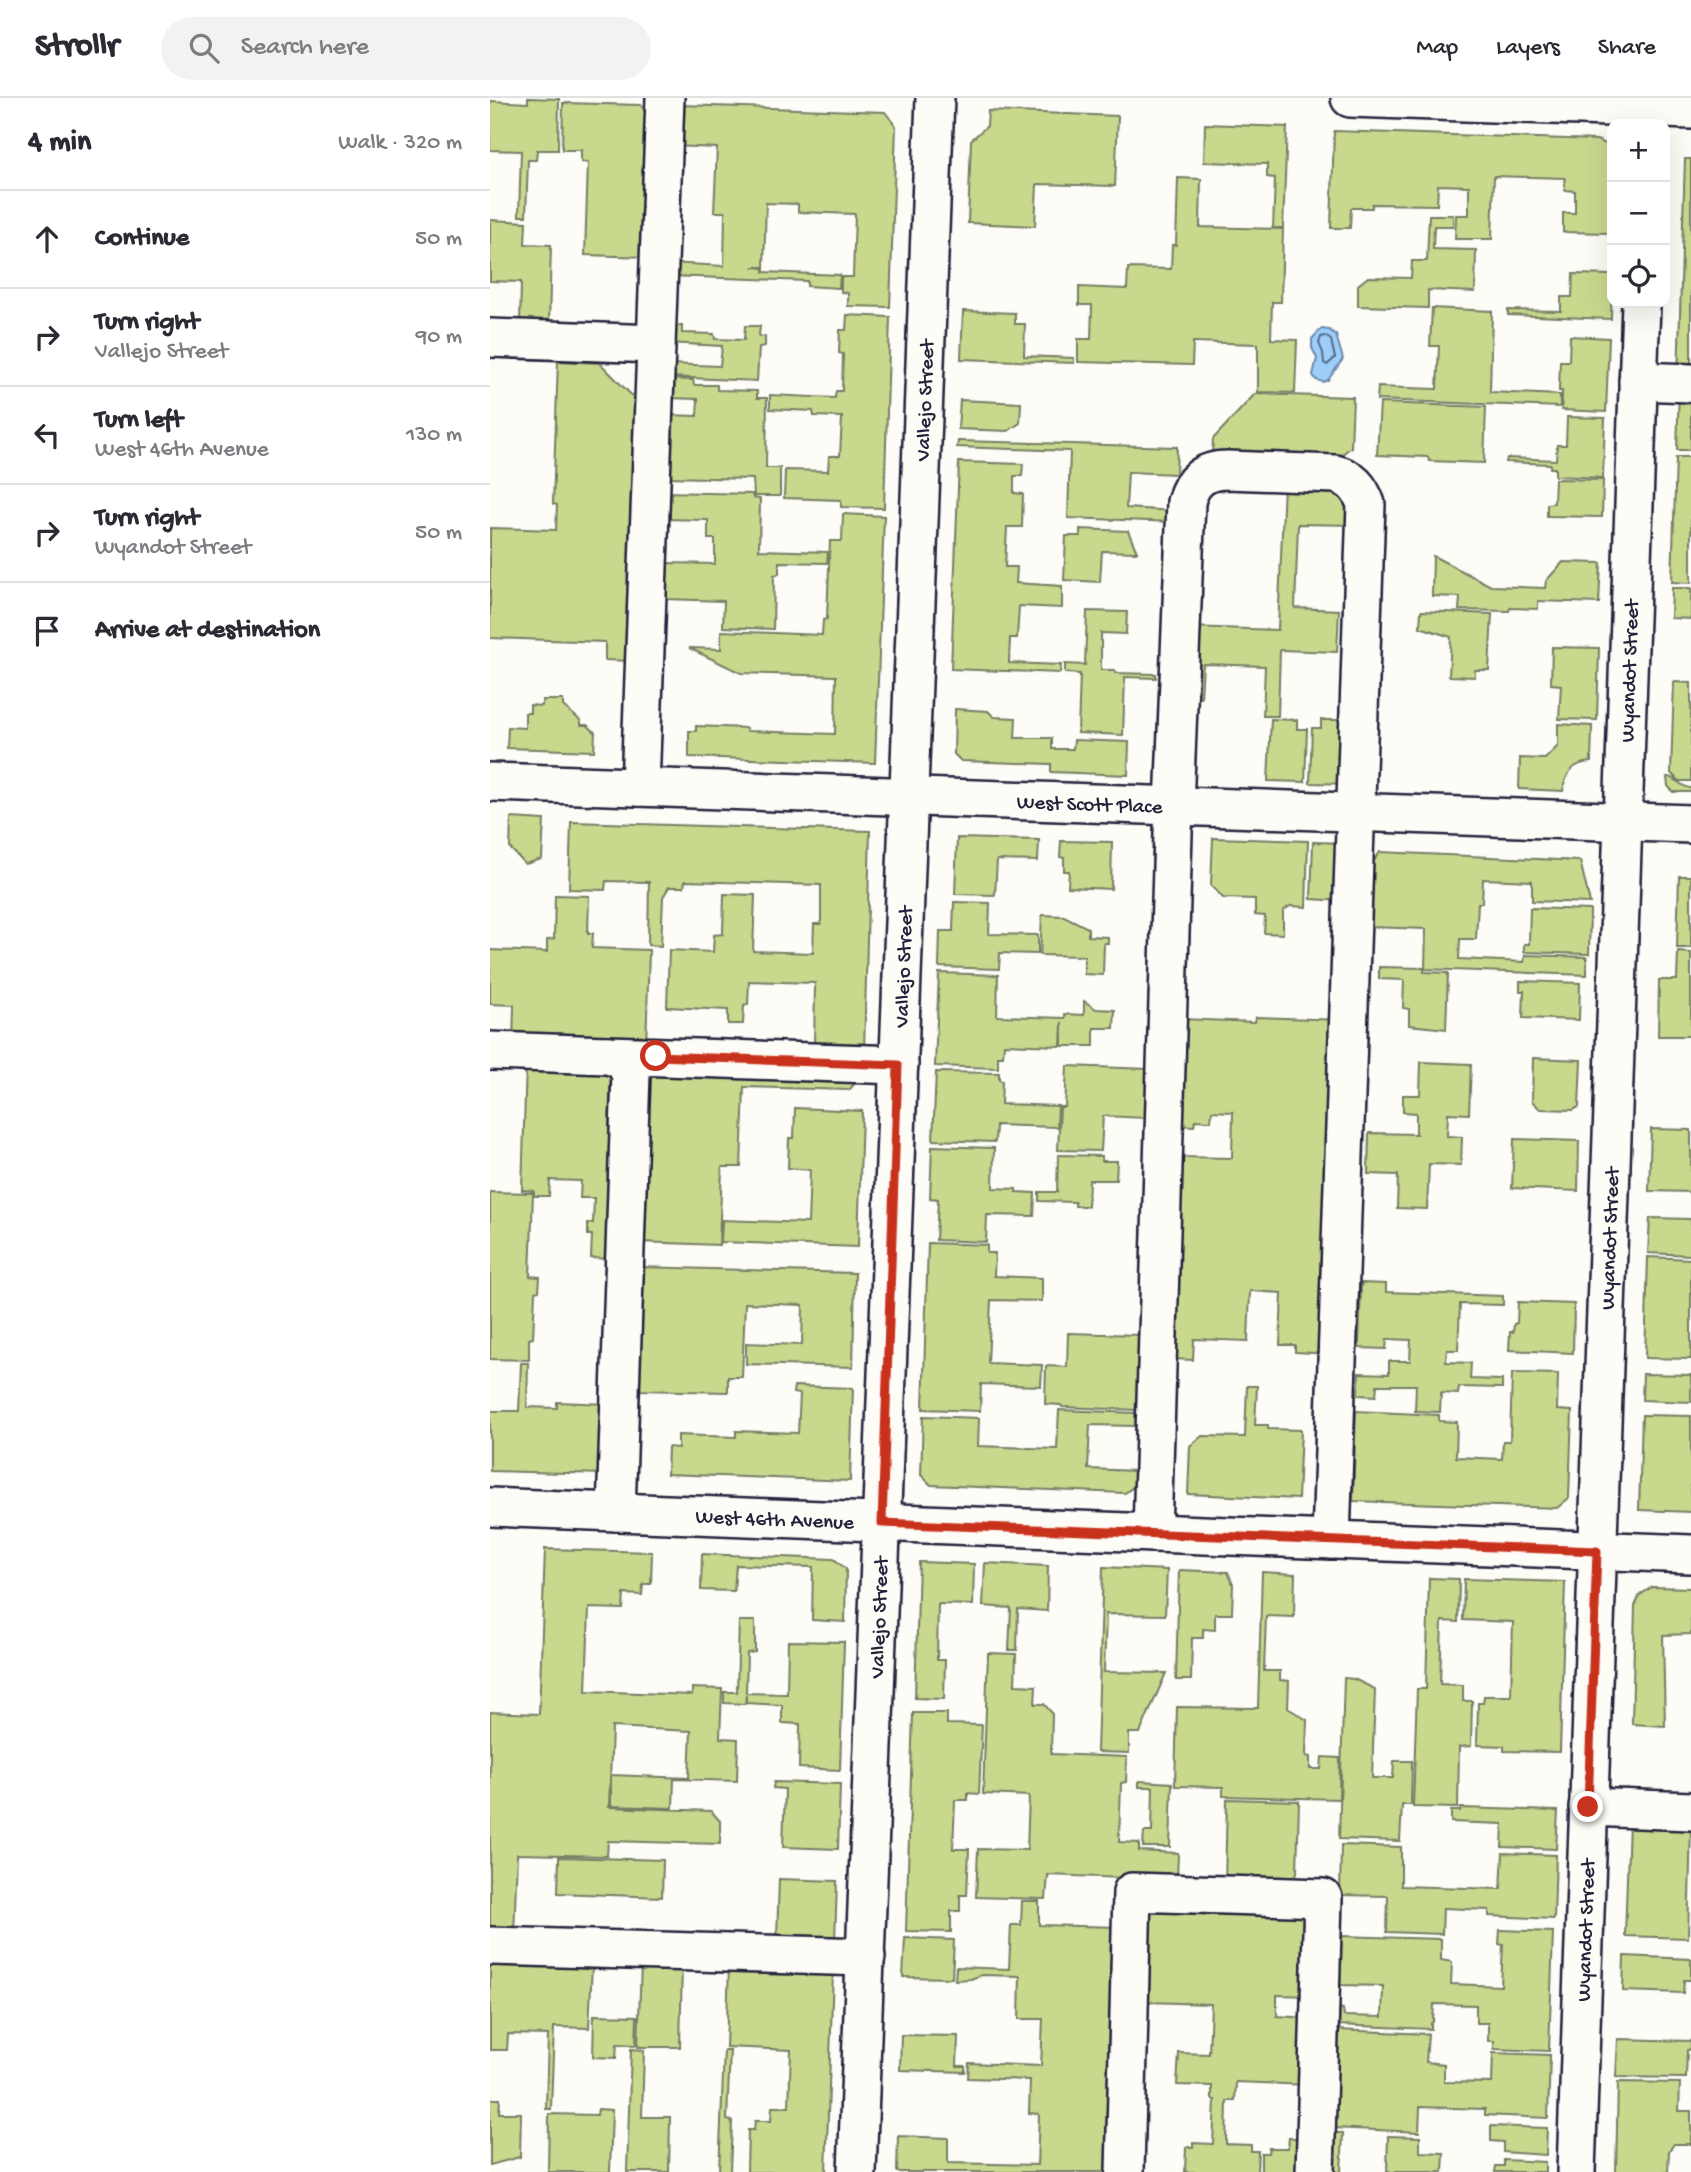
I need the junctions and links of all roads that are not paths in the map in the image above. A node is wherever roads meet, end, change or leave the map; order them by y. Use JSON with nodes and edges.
{"nodes":[{"id":1,"x":665,"y":98,"type":"edge"},
{"id":2,"x":935,"y":98,"type":"edge"},
{"id":3,"x":1350,"y":98,"type":"edge"},
{"id":4,"x":1558,"y":102,"type":"edge"},
{"id":5,"x":1691,"y":110,"type":"edge"},
{"id":6,"x":1647,"y":117,"type":"edge"},
{"id":7,"x":1640,"y":308,"type":"edge"},
{"id":8,"x":490,"y":338,"type":"edge"},
{"id":9,"x":656,"y":344,"type":"junction"},
{"id":10,"x":1638,"y":381,"type":"junction"},
{"id":11,"x":1691,"y":383,"type":"edge"},
{"id":12,"x":490,"y":782,"type":"edge"},
{"id":13,"x":640,"y":787,"type":"junction"},
{"id":14,"x":908,"y":797,"type":"junction"},
{"id":15,"x":1174,"y":806,"type":"junction"},
{"id":16,"x":1356,"y":812,"type":"junction"},
{"id":17,"x":1623,"y":821,"type":"junction"},
{"id":18,"x":1691,"y":824,"type":"edge"},
{"id":19,"x":490,"y":1051,"type":"edge"},
{"id":20,"x":632,"y":1064,"type":"junction"},
{"id":21,"x":898,"y":1065,"type":"junction"},
{"id":22,"x":490,"y":1507,"type":"edge"},
{"id":23,"x":616,"y":1512,"type":"junction"},
{"id":24,"x":882,"y":1523,"type":"junction"},
{"id":25,"x":1152,"y":1533,"type":"junction"},
{"id":26,"x":1331,"y":1540,"type":"junction"},
{"id":27,"x":1597,"y":1551,"type":"junction"},
{"id":28,"x":1691,"y":1554,"type":"edge"},
{"id":29,"x":1588,"y":1807,"type":"junction"},
{"id":30,"x":1691,"y":1811,"type":"edge"},
{"id":31,"x":490,"y":1946,"type":"edge"},
{"id":32,"x":866,"y":1957,"type":"junction"},
{"id":33,"x":857,"y":2172,"type":"edge"},
{"id":34,"x":1125,"y":2172,"type":"edge"},
{"id":35,"x":1315,"y":2172,"type":"edge"},
{"id":36,"x":1576,"y":2172,"type":"edge"}],
"edges":[{"from":1,"to":9,"type":"street"},
{"from":2,"to":14,"type":"street","name":"Vallejo Street"},
{"from":3,"to":4,"type":"street"},
{"from":4,"to":6,"type":"street"},
{"from":5,"to":6,"type":"street"},
{"from":7,"to":10,"type":"street","name":"Wyandot Street"},
{"from":8,"to":9,"type":"street"},
{"from":9,"to":13,"type":"street"},
{"from":10,"to":11,"type":"street"},
{"from":10,"to":17,"type":"street","name":"Wyandot Street"},
{"from":12,"to":13,"type":"street","name":"West Scott Place"},
{"from":13,"to":14,"type":"street","name":"West Scott Place"},
{"from":14,"to":15,"type":"street","name":"West Scott Place"},
{"from":14,"to":21,"type":"street","name":"Vallejo Street"},
{"from":15,"to":16,"type":"street","name":"West Scott Place"},
{"from":15,"to":16,"type":"street"},
{"from":15,"to":25,"type":"street"},
{"from":16,"to":17,"type":"street","name":"West Scott Place"},
{"from":16,"to":26,"type":"street"},
{"from":17,"to":18,"type":"street","name":"West Scott Place"},
{"from":17,"to":27,"type":"street","name":"Wyandot Street"},
{"from":19,"to":20,"type":"street"},
{"from":20,"to":21,"type":"street"},
{"from":20,"to":23,"type":"street"},
{"from":21,"to":24,"type":"street","name":"Vallejo Street"},
{"from":22,"to":23,"type":"street","name":"West 46th Avenue"},
{"from":23,"to":24,"type":"street","name":"West 46th Avenue"},
{"from":24,"to":25,"type":"street","name":"West 46th Avenue"},
{"from":24,"to":32,"type":"street","name":"Vallejo Street"},
{"from":25,"to":26,"type":"street","name":"West 46th Avenue"},
{"from":26,"to":27,"type":"street","name":"West 46th Avenue"},
{"from":27,"to":28,"type":"street","name":"West 46th Avenue"},
{"from":27,"to":29,"type":"street","name":"Wyandot Street"},
{"from":29,"to":30,"type":"street"},
{"from":29,"to":36,"type":"street","name":"Wyandot Street"},
{"from":31,"to":32,"type":"street"},
{"from":32,"to":33,"type":"street","name":"Vallejo Street"},
{"from":34,"to":35,"type":"street"}]}
